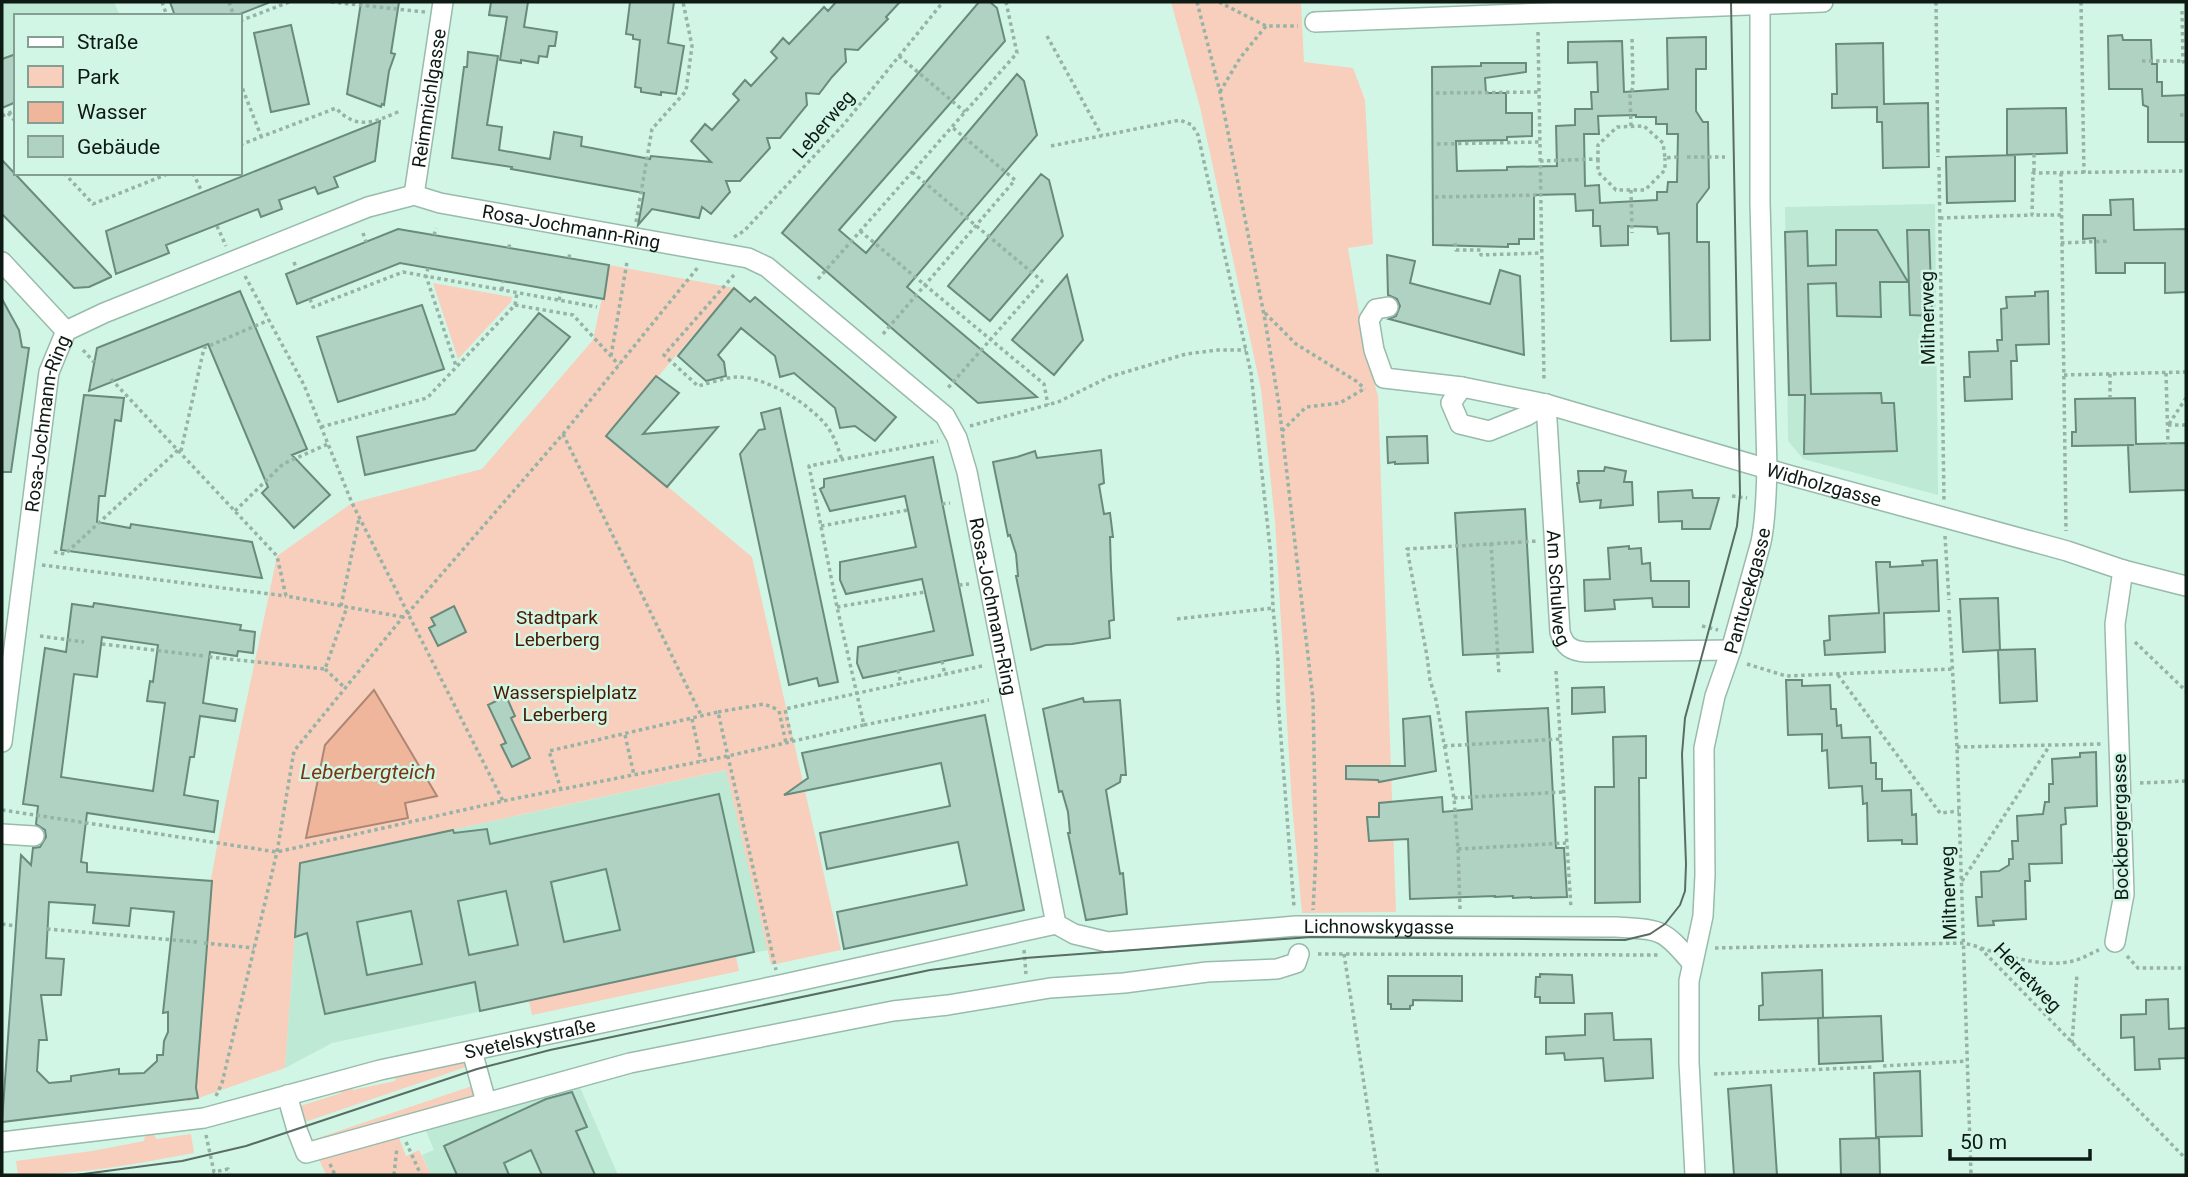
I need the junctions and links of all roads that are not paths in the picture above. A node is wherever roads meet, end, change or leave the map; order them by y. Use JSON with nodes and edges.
{"nodes":[{"id":1,"x":1823,"y":2,"type":"edge"},
{"id":2,"x":1760,"y":3,"type":"edge"},
{"id":3,"x":442,"y":8,"type":"edge"},
{"id":4,"x":1308,"y":24,"type":"road end"},
{"id":5,"x":414,"y":195,"type":"junction"},
{"id":6,"x":2,"y":262,"type":"edge"},
{"id":7,"x":1388,"y":307,"type":"dead end"},
{"id":8,"x":66,"y":331,"type":"junction"},
{"id":9,"x":1462,"y":387,"type":"junction"},
{"id":10,"x":1546,"y":404,"type":"junction"},
{"id":11,"x":1767,"y":469,"type":"junction"},
{"id":12,"x":2123,"y":570,"type":"junction"},
{"id":13,"x":2186,"y":586,"type":"edge"},
{"id":14,"x":1730,"y":654,"type":"junction"},
{"id":15,"x":2,"y":742,"type":"edge"},
{"id":16,"x":2,"y":834,"type":"edge"},
{"id":17,"x":34,"y":836,"type":"dead end"},
{"id":18,"x":1056,"y":923,"type":"junction"},
{"id":19,"x":2115,"y":942,"type":"road end"},
{"id":20,"x":1299,"y":954,"type":"road end"},
{"id":21,"x":1695,"y":956,"type":"junction"},
{"id":22,"x":472,"y":1051,"type":"junction"},
{"id":23,"x":287,"y":1095,"type":"junction"},
{"id":24,"x":486,"y":1102,"type":"junction"},
{"id":25,"x":2,"y":1142,"type":"edge"},
{"id":26,"x":1695,"y":1175,"type":"edge"}],
"edges":[{"from":1,"to":2,"type":"street"},
{"from":2,"to":4,"type":"street"},
{"from":2,"to":11,"type":"street","name":"Pantucekgasse"},
{"from":3,"to":5,"type":"street","name":"Reimmichlgasse"},
{"from":5,"to":8,"type":"street","name":"Rosa-Jochmann-Ring"},
{"from":5,"to":18,"type":"street","name":"Rosa-Jochmann-Ring"},
{"from":6,"to":8,"type":"street"},
{"from":7,"to":9,"type":"street","name":"Widholzgasse"},
{"from":8,"to":15,"type":"street","name":"Rosa-Jochmann-Ring"},
{"from":9,"to":10,"type":"street","name":"Widholzgasse"},
{"from":9,"to":10,"type":"street"},
{"from":10,"to":11,"type":"street","name":"Widholzgasse"},
{"from":10,"to":14,"type":"street","name":"Am Schulweg"},
{"from":11,"to":12,"type":"street","name":"Widholzgasse"},
{"from":11,"to":14,"type":"street","name":"Pantucekgasse"},
{"from":12,"to":13,"type":"street","name":"Widholzgasse"},
{"from":12,"to":19,"type":"street","name":"Bockbergergasse"},
{"from":14,"to":21,"type":"street","name":"Pantucekgasse"},
{"from":16,"to":17,"type":"street"},
{"from":18,"to":21,"type":"street","name":"Lichnowskygasse"},
{"from":18,"to":22,"type":"street","name":"Svetelskystraße"},
{"from":20,"to":24,"type":"street"},
{"from":21,"to":26,"type":"street","name":"Pantucekgasse"},
{"from":22,"to":23,"type":"street","name":"Svetelskystraße"},
{"from":22,"to":24,"type":"street"},
{"from":23,"to":24,"type":"street"},
{"from":23,"to":25,"type":"street","name":"Svetelskystraße"}]}
